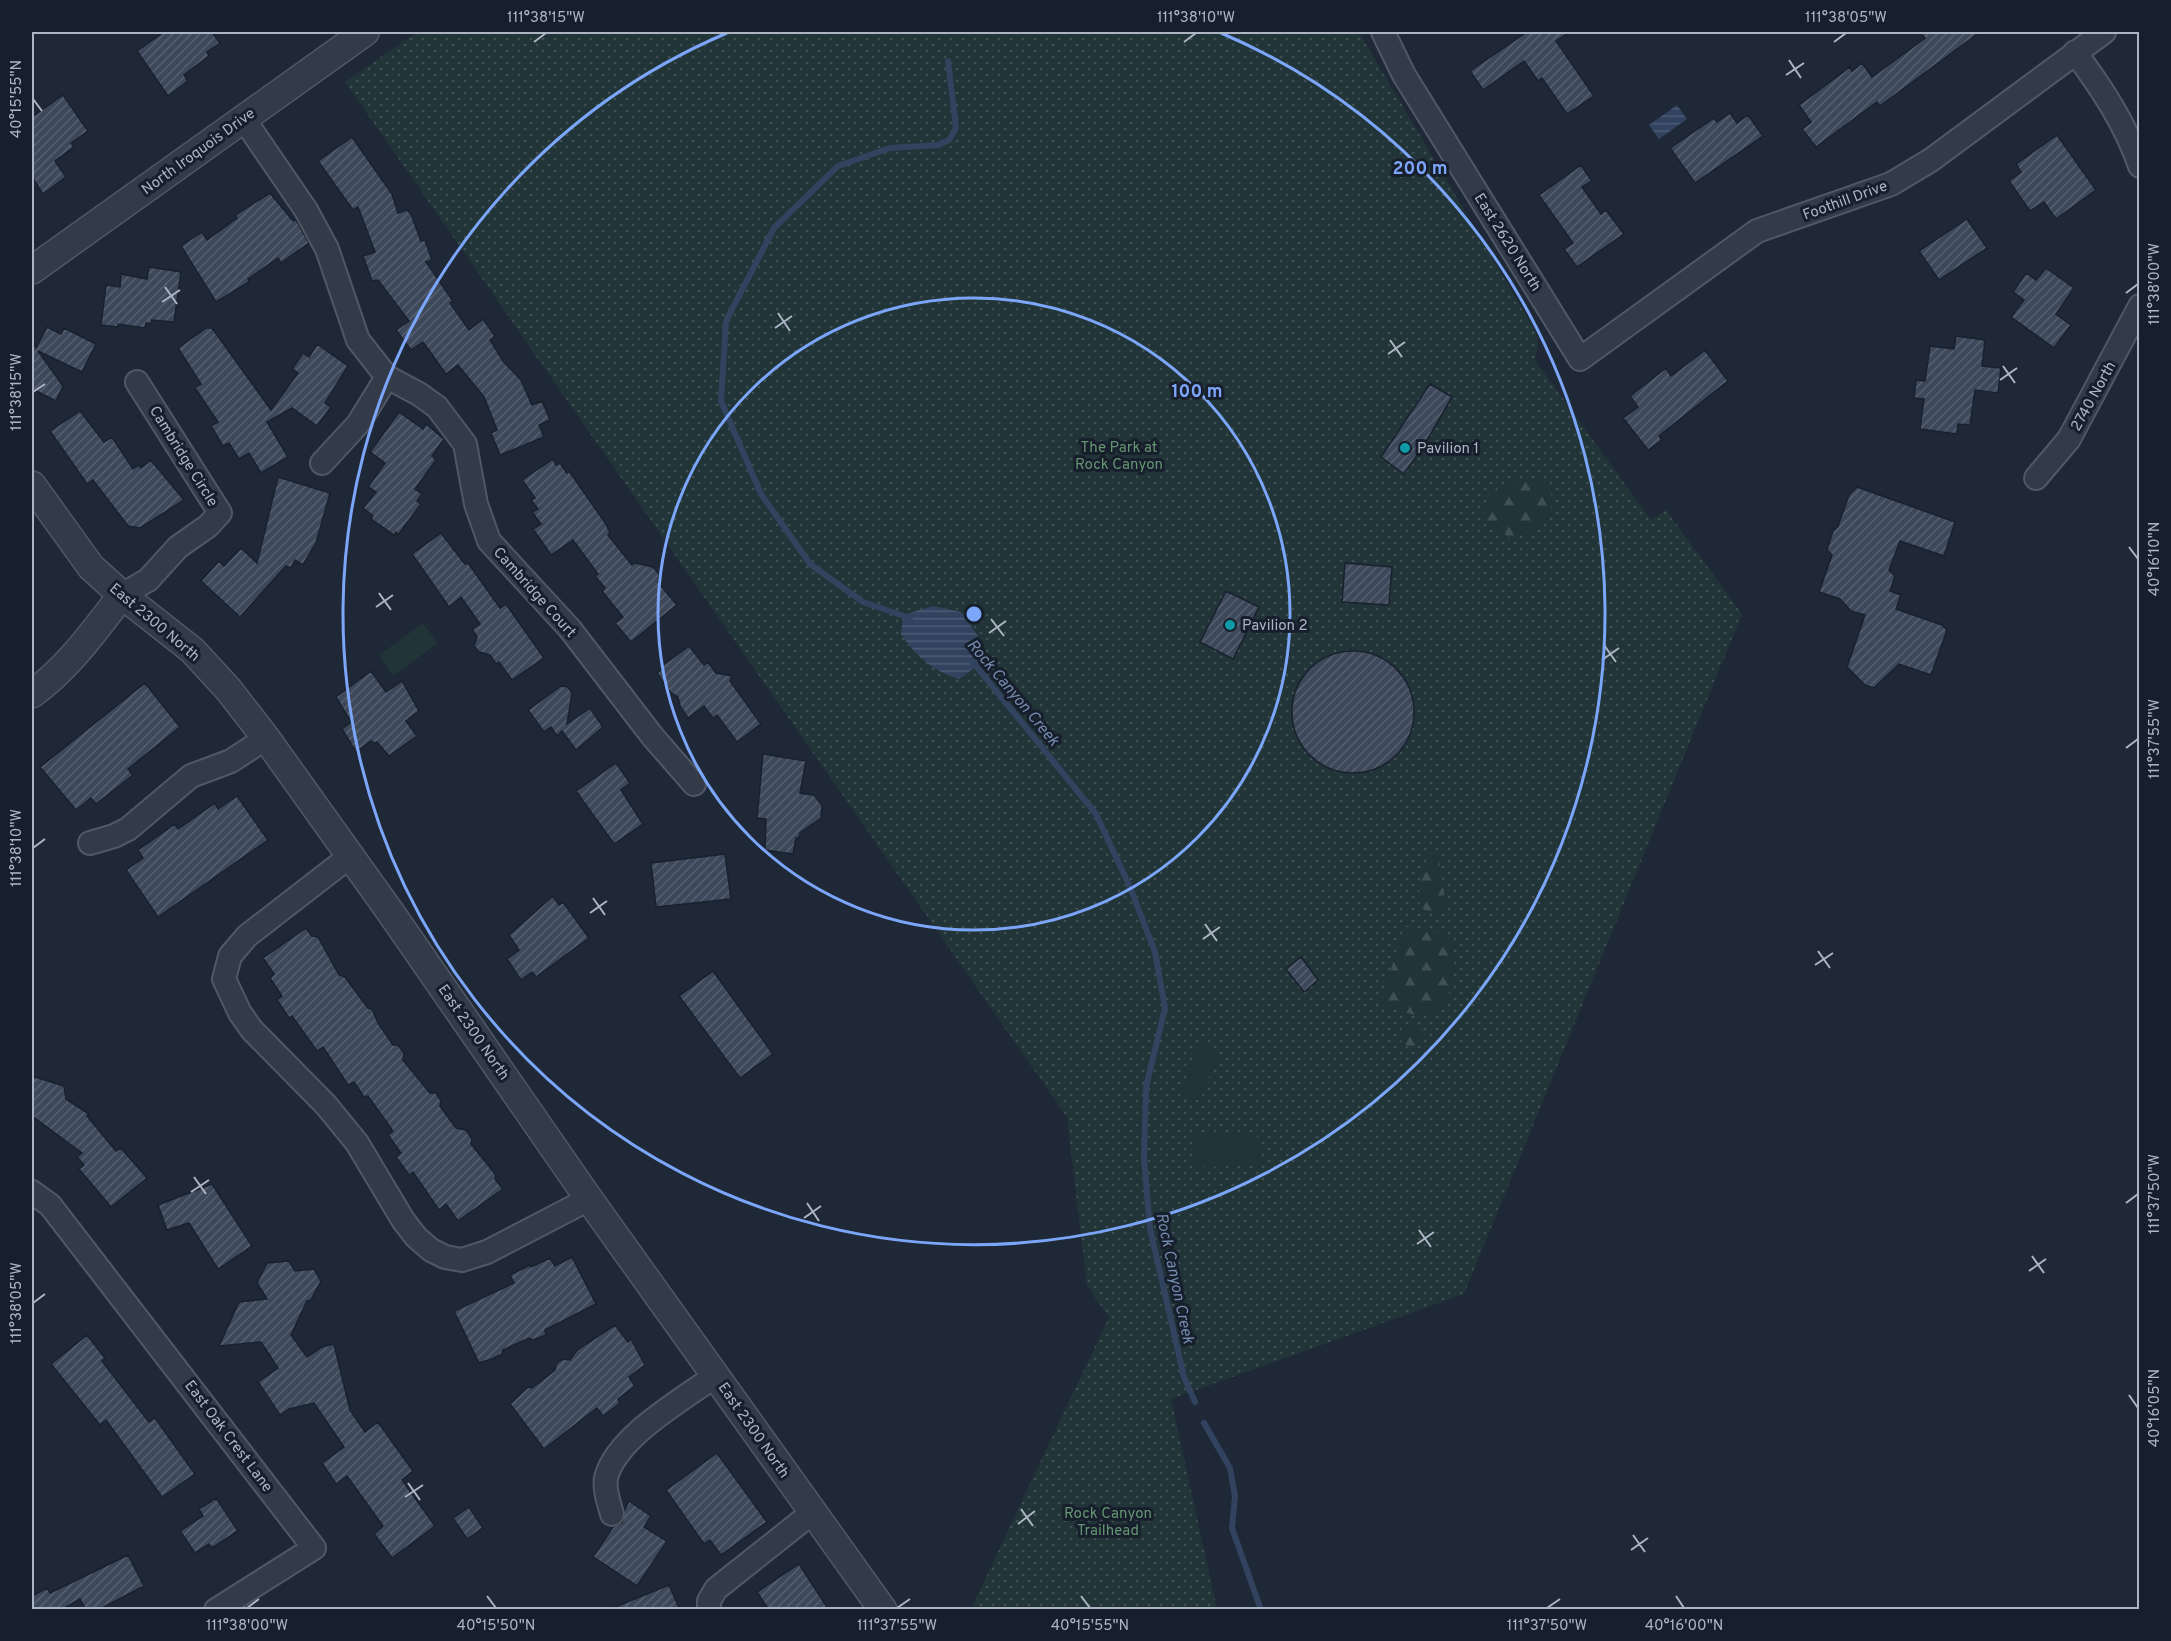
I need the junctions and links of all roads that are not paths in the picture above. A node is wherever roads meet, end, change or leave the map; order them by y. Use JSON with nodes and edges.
{"nodes":[{"id":1,"x":364,"y":32,"type":"edge"},
{"id":2,"x":1383,"y":32,"type":"edge"},
{"id":3,"x":2104,"y":32,"type":"edge"},
{"id":4,"x":2075,"y":52,"type":"junction"},
{"id":5,"x":243,"y":118,"type":"junction"},
{"id":6,"x":2139,"y":166,"type":"edge"},
{"id":7,"x":32,"y":270,"type":"edge"},
{"id":8,"x":2139,"y":306,"type":"edge"},
{"id":9,"x":1580,"y":359,"type":"joint"},
{"id":10,"x":387,"y":377,"type":"junction"},
{"id":11,"x":137,"y":382,"type":"dead end"},
{"id":12,"x":322,"y":463,"type":"dead end"},
{"id":13,"x":2036,"y":478,"type":"dead end"},
{"id":14,"x":32,"y":485,"type":"edge"},
{"id":15,"x":122,"y":595,"type":"junction"},
{"id":16,"x":32,"y":694,"type":"edge"},
{"id":17,"x":266,"y":738,"type":"junction"},
{"id":18,"x":694,"y":784,"type":"dead end"},
{"id":19,"x":90,"y":843,"type":"dead end"},
{"id":20,"x":349,"y":857,"type":"junction"},
{"id":21,"x":32,"y":1192,"type":"edge"},
{"id":22,"x":590,"y":1199,"type":"junction"},
{"id":23,"x":716,"y":1376,"type":"junction"},
{"id":24,"x":813,"y":1512,"type":"junction"},
{"id":25,"x":612,"y":1514,"type":"dead end"},
{"id":26,"x":216,"y":1610,"type":"edge"},
{"id":27,"x":709,"y":1610,"type":"edge"},
{"id":28,"x":883,"y":1610,"type":"edge"}],
"edges":[{"from":1,"to":5,"type":"street","name":"North Iroquois Drive"},
{"from":2,"to":9,"type":"street","name":"East 2620 North"},
{"from":3,"to":4,"type":"street","name":"Foothill Drive"},
{"from":4,"to":6,"type":"street"},
{"from":4,"to":9,"type":"street","name":"Foothill Drive"},
{"from":5,"to":7,"type":"street","name":"North Iroquois Drive"},
{"from":5,"to":10,"type":"street","name":"Cambridge Court"},
{"from":8,"to":13,"type":"street","name":"2740 North"},
{"from":10,"to":12,"type":"street"},
{"from":10,"to":18,"type":"street","name":"Cambridge Court"},
{"from":11,"to":15,"type":"street","name":"Cambridge Circle"},
{"from":14,"to":15,"type":"street","name":"East 2300 North"},
{"from":15,"to":16,"type":"street"},
{"from":15,"to":17,"type":"street","name":"East 2300 North"},
{"from":17,"to":19,"type":"street"},
{"from":17,"to":20,"type":"street","name":"East 2300 North"},
{"from":20,"to":22,"type":"street","name":"East 2300 North"},
{"from":20,"to":22,"type":"street"},
{"from":21,"to":26,"type":"street","name":"East Oak Crest Lane"},
{"from":22,"to":23,"type":"street","name":"East 2300 North"},
{"from":23,"to":24,"type":"street","name":"East 2300 North"},
{"from":23,"to":25,"type":"street"},
{"from":24,"to":27,"type":"street"},
{"from":24,"to":28,"type":"street","name":"East 2300 North"}]}
